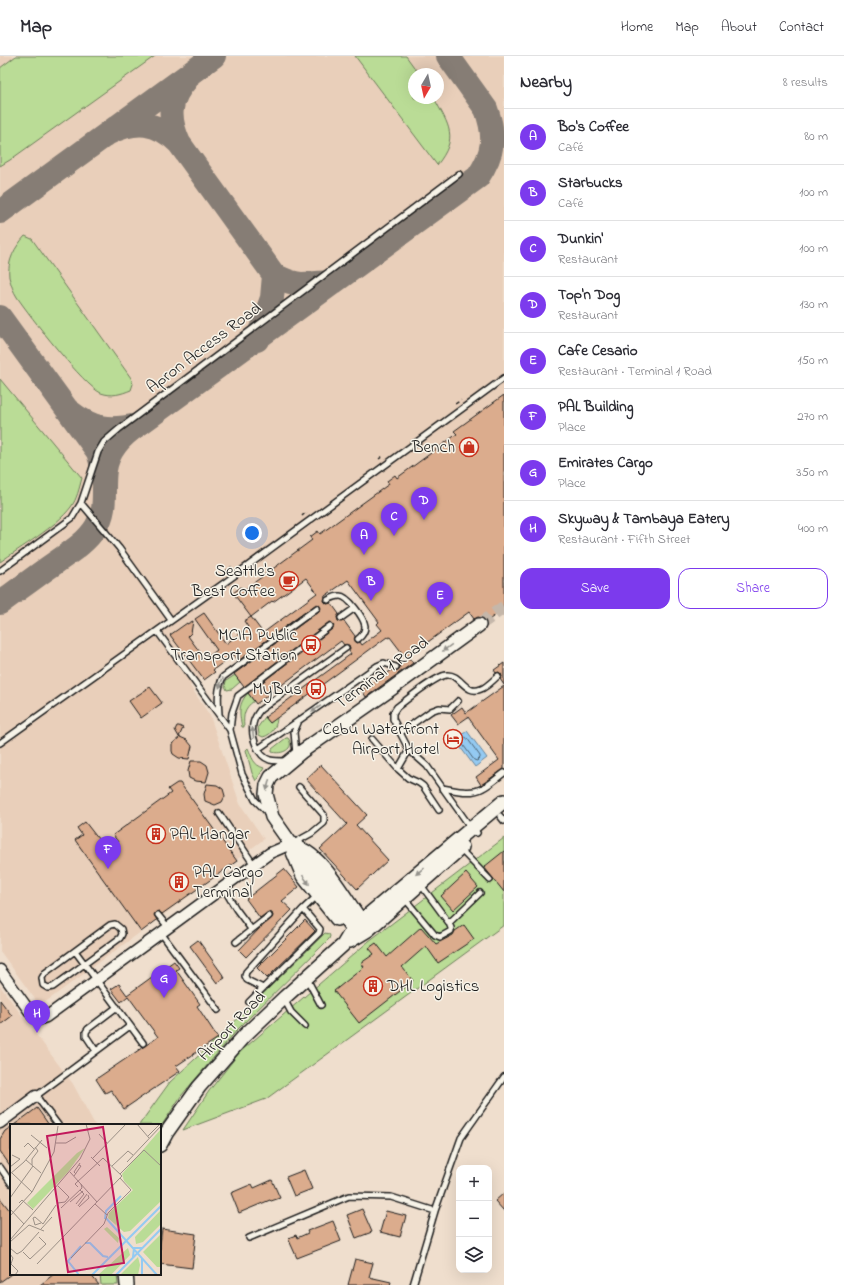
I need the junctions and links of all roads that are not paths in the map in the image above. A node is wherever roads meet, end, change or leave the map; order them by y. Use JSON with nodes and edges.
{"nodes":[{"id":1,"x":459,"y":174,"type":"dead end"},
{"id":2,"x":504,"y":378,"type":"edge"},
{"id":3,"x":81,"y":503,"type":"junction"},
{"id":4,"x":0,"y":571,"type":"edge"},
{"id":5,"x":328,"y":600,"type":"dead end"},
{"id":6,"x":317,"y":608,"type":"dead end"},
{"id":7,"x":355,"y":608,"type":"junction"},
{"id":8,"x":341,"y":618,"type":"dead end"},
{"id":9,"x":171,"y":620,"type":"junction"},
{"id":10,"x":479,"y":625,"type":"tunnel mouth"},
{"id":11,"x":330,"y":626,"type":"dead end"},
{"id":12,"x":157,"y":631,"type":"junction"},
{"id":13,"x":358,"y":639,"type":"dead end"},
{"id":14,"x":346,"y":648,"type":"dead end"},
{"id":15,"x":396,"y":667,"type":"dead end"},
{"id":16,"x":498,"y":676,"type":"dead end"},
{"id":17,"x":458,"y":701,"type":"dead end"},
{"id":18,"x":219,"y":715,"type":"junction"},
{"id":19,"x":299,"y":722,"type":"junction"},
{"id":20,"x":230,"y":730,"type":"junction"},
{"id":21,"x":400,"y":733,"type":"junction"},
{"id":22,"x":372,"y":739,"type":"dead end"},
{"id":23,"x":0,"y":743,"type":"edge"},
{"id":24,"x":258,"y":749,"type":"junction"},
{"id":25,"x":408,"y":750,"type":"junction"},
{"id":26,"x":292,"y":758,"type":"junction"},
{"id":27,"x":398,"y":769,"type":"junction"},
{"id":28,"x":504,"y":774,"type":"edge"},
{"id":29,"x":299,"y":787,"type":"dead end"},
{"id":30,"x":442,"y":788,"type":"junction"},
{"id":31,"x":504,"y":801,"type":"edge"},
{"id":32,"x":439,"y":810,"type":"dead end"},
{"id":33,"x":219,"y":813,"type":"dead end"},
{"id":34,"x":272,"y":817,"type":"junction"},
{"id":35,"x":503,"y":817,"type":"edge"},
{"id":36,"x":474,"y":831,"type":"junction"},
{"id":37,"x":291,"y":844,"type":"junction"},
{"id":38,"x":460,"y":849,"type":"junction"},
{"id":39,"x":254,"y":866,"type":"junction"},
{"id":40,"x":490,"y":880,"type":"dead end"},
{"id":41,"x":421,"y":884,"type":"junction"},
{"id":42,"x":223,"y":887,"type":"junction"},
{"id":43,"x":480,"y":893,"type":"dead end"},
{"id":44,"x":318,"y":895,"type":"junction"},
{"id":45,"x":404,"y":898,"type":"junction"},
{"id":46,"x":303,"y":909,"type":"junction"},
{"id":47,"x":158,"y":915,"type":"dead end"},
{"id":48,"x":269,"y":916,"type":"dead end"},
{"id":49,"x":449,"y":922,"type":"junction"},
{"id":50,"x":251,"y":929,"type":"junction"},
{"id":51,"x":360,"y":929,"type":"junction"},
{"id":52,"x":165,"y":930,"type":"junction"},
{"id":53,"x":236,"y":942,"type":"dead end"},
{"id":54,"x":341,"y":947,"type":"junction"},
{"id":55,"x":75,"y":951,"type":"junction"},
{"id":56,"x":86,"y":964,"type":"junction"},
{"id":57,"x":0,"y":970,"type":"edge"},
{"id":58,"x":306,"y":978,"type":"junction"},
{"id":59,"x":97,"y":979,"type":"junction"},
{"id":60,"x":263,"y":988,"type":"junction"},
{"id":61,"x":283,"y":998,"type":"junction"},
{"id":62,"x":248,"y":1002,"type":"dead end"},
{"id":63,"x":321,"y":1005,"type":"dead end"},
{"id":64,"x":117,"y":1007,"type":"junction"},
{"id":65,"x":218,"y":1010,"type":"dead end"},
{"id":66,"x":130,"y":1026,"type":"junction"},
{"id":67,"x":305,"y":1026,"type":"dead end"},
{"id":68,"x":143,"y":1043,"type":"dead end"},
{"id":69,"x":96,"y":1051,"type":"junction"},
{"id":70,"x":504,"y":1077,"type":"edge"},
{"id":71,"x":39,"y":1094,"type":"junction"},
{"id":72,"x":0,"y":1123,"type":"edge"},
{"id":73,"x":57,"y":1124,"type":"edge"},
{"id":74,"x":161,"y":1143,"type":"edge"},
{"id":75,"x":0,"y":1167,"type":"edge"},
{"id":76,"x":10,"y":1182,"type":"edge"},
{"id":77,"x":435,"y":1211,"type":"junction"},
{"id":78,"x":249,"y":1238,"type":"dead end"},
{"id":79,"x":126,"y":1275,"type":"edge"},
{"id":80,"x":127,"y":1285,"type":"edge"},
{"id":81,"x":413,"y":1285,"type":"edge"}],
"edges":[{"from":1,"to":3,"type":"lane","name":"Apron Access Road"},
{"from":2,"to":9,"type":"lane"},
{"from":3,"to":4,"type":"lane","name":"Apron Access Road"},
{"from":3,"to":9,"type":"lane"},
{"from":5,"to":7,"type":"lane"},
{"from":6,"to":18,"type":"lane","one_way":true},
{"from":7,"to":8,"type":"lane"},
{"from":7,"to":13,"type":"lane"},
{"from":9,"to":12,"type":"lane"},
{"from":10,"to":26,"type":"street","name":"Terminal 1 Road","one_way":true},
{"from":11,"to":20,"type":"lane"},
{"from":12,"to":18,"type":"lane"},
{"from":12,"to":23,"type":"lane"},
{"from":24,"to":14,"type":"lane","one_way":true},
{"from":15,"to":19,"type":"lane","one_way":true},
{"from":16,"to":21,"type":"lane"},
{"from":17,"to":21,"type":"lane"},
{"from":18,"to":20,"type":"lane"},
{"from":19,"to":24,"type":"lane"},
{"from":19,"to":26,"type":"lane"},
{"from":20,"to":34,"type":"lane"},
{"from":21,"to":25,"type":"lane"},
{"from":22,"to":27,"type":"lane"},
{"from":24,"to":26,"type":"lane"},
{"from":25,"to":27,"type":"lane"},
{"from":25,"to":30,"type":"lane"},
{"from":26,"to":34,"type":"street","name":"Terminal 1 Road","one_way":true},
{"from":27,"to":32,"type":"lane"},
{"from":28,"to":30,"type":"lane"},
{"from":29,"to":37,"type":"lane"},
{"from":30,"to":36,"type":"lane"},
{"from":31,"to":36,"type":"street","name":"Airport Road"},
{"from":33,"to":39,"type":"lane"},
{"from":34,"to":37,"type":"street","name":"Terminal 1 Road"},
{"from":35,"to":36,"type":"street","name":"Airport Road"},
{"from":36,"to":38,"type":"street","name":"Airport Road"},
{"from":36,"to":51,"type":"street","name":"Airport Road","one_way":true},
{"from":37,"to":39,"type":"street"},
{"from":37,"to":44,"type":"street","name":"Terminal 1 Road","one_way":true},
{"from":37,"to":51,"type":"street","name":"Terminal 1 Road"},
{"from":38,"to":40,"type":"lane"},
{"from":38,"to":41,"type":"street","name":"Airport Road"},
{"from":39,"to":42,"type":"street"},
{"from":41,"to":45,"type":"street","name":"Airport Road"},
{"from":41,"to":49,"type":"lane"},
{"from":42,"to":50,"type":"lane"},
{"from":42,"to":52,"type":"street"},
{"from":43,"to":49,"type":"lane"},
{"from":44,"to":46,"type":"lane"},
{"from":44,"to":54,"type":"street","name":"Terminal 1 Road"},
{"from":45,"to":49,"type":"lane"},
{"from":45,"to":51,"type":"street","name":"Airport Road"},
{"from":46,"to":60,"type":"lane"},
{"from":46,"to":60,"type":"lane"},
{"from":47,"to":52,"type":"lane"},
{"from":48,"to":50,"type":"lane"},
{"from":50,"to":53,"type":"lane"},
{"from":51,"to":54,"type":"street","name":"Airport Road"},
{"from":52,"to":59,"type":"street"},
{"from":52,"to":65,"type":"lane"},
{"from":54,"to":58,"type":"street","name":"Airport Road"},
{"from":55,"to":56,"type":"lane"},
{"from":55,"to":56,"type":"lane"},
{"from":55,"to":56,"type":"lane"},
{"from":56,"to":59,"type":"lane"},
{"from":57,"to":59,"type":"street"},
{"from":58,"to":61,"type":"street","name":"Airport Road"},
{"from":58,"to":63,"type":"lane"},
{"from":59,"to":64,"type":"lane"},
{"from":60,"to":62,"type":"lane"},
{"from":61,"to":67,"type":"lane"},
{"from":61,"to":74,"type":"street","name":"Airport Road"},
{"from":64,"to":66,"type":"lane"},
{"from":64,"to":69,"type":"lane"},
{"from":66,"to":68,"type":"lane"},
{"from":66,"to":69,"type":"lane"},
{"from":69,"to":71,"type":"lane"},
{"from":70,"to":77,"type":"lane"},
{"from":71,"to":72,"type":"street"},
{"from":71,"to":73,"type":"lane"},
{"from":75,"to":76,"type":"lane"},
{"from":77,"to":78,"type":"lane"},
{"from":77,"to":81,"type":"lane"},
{"from":79,"to":80,"type":"street"}]}
